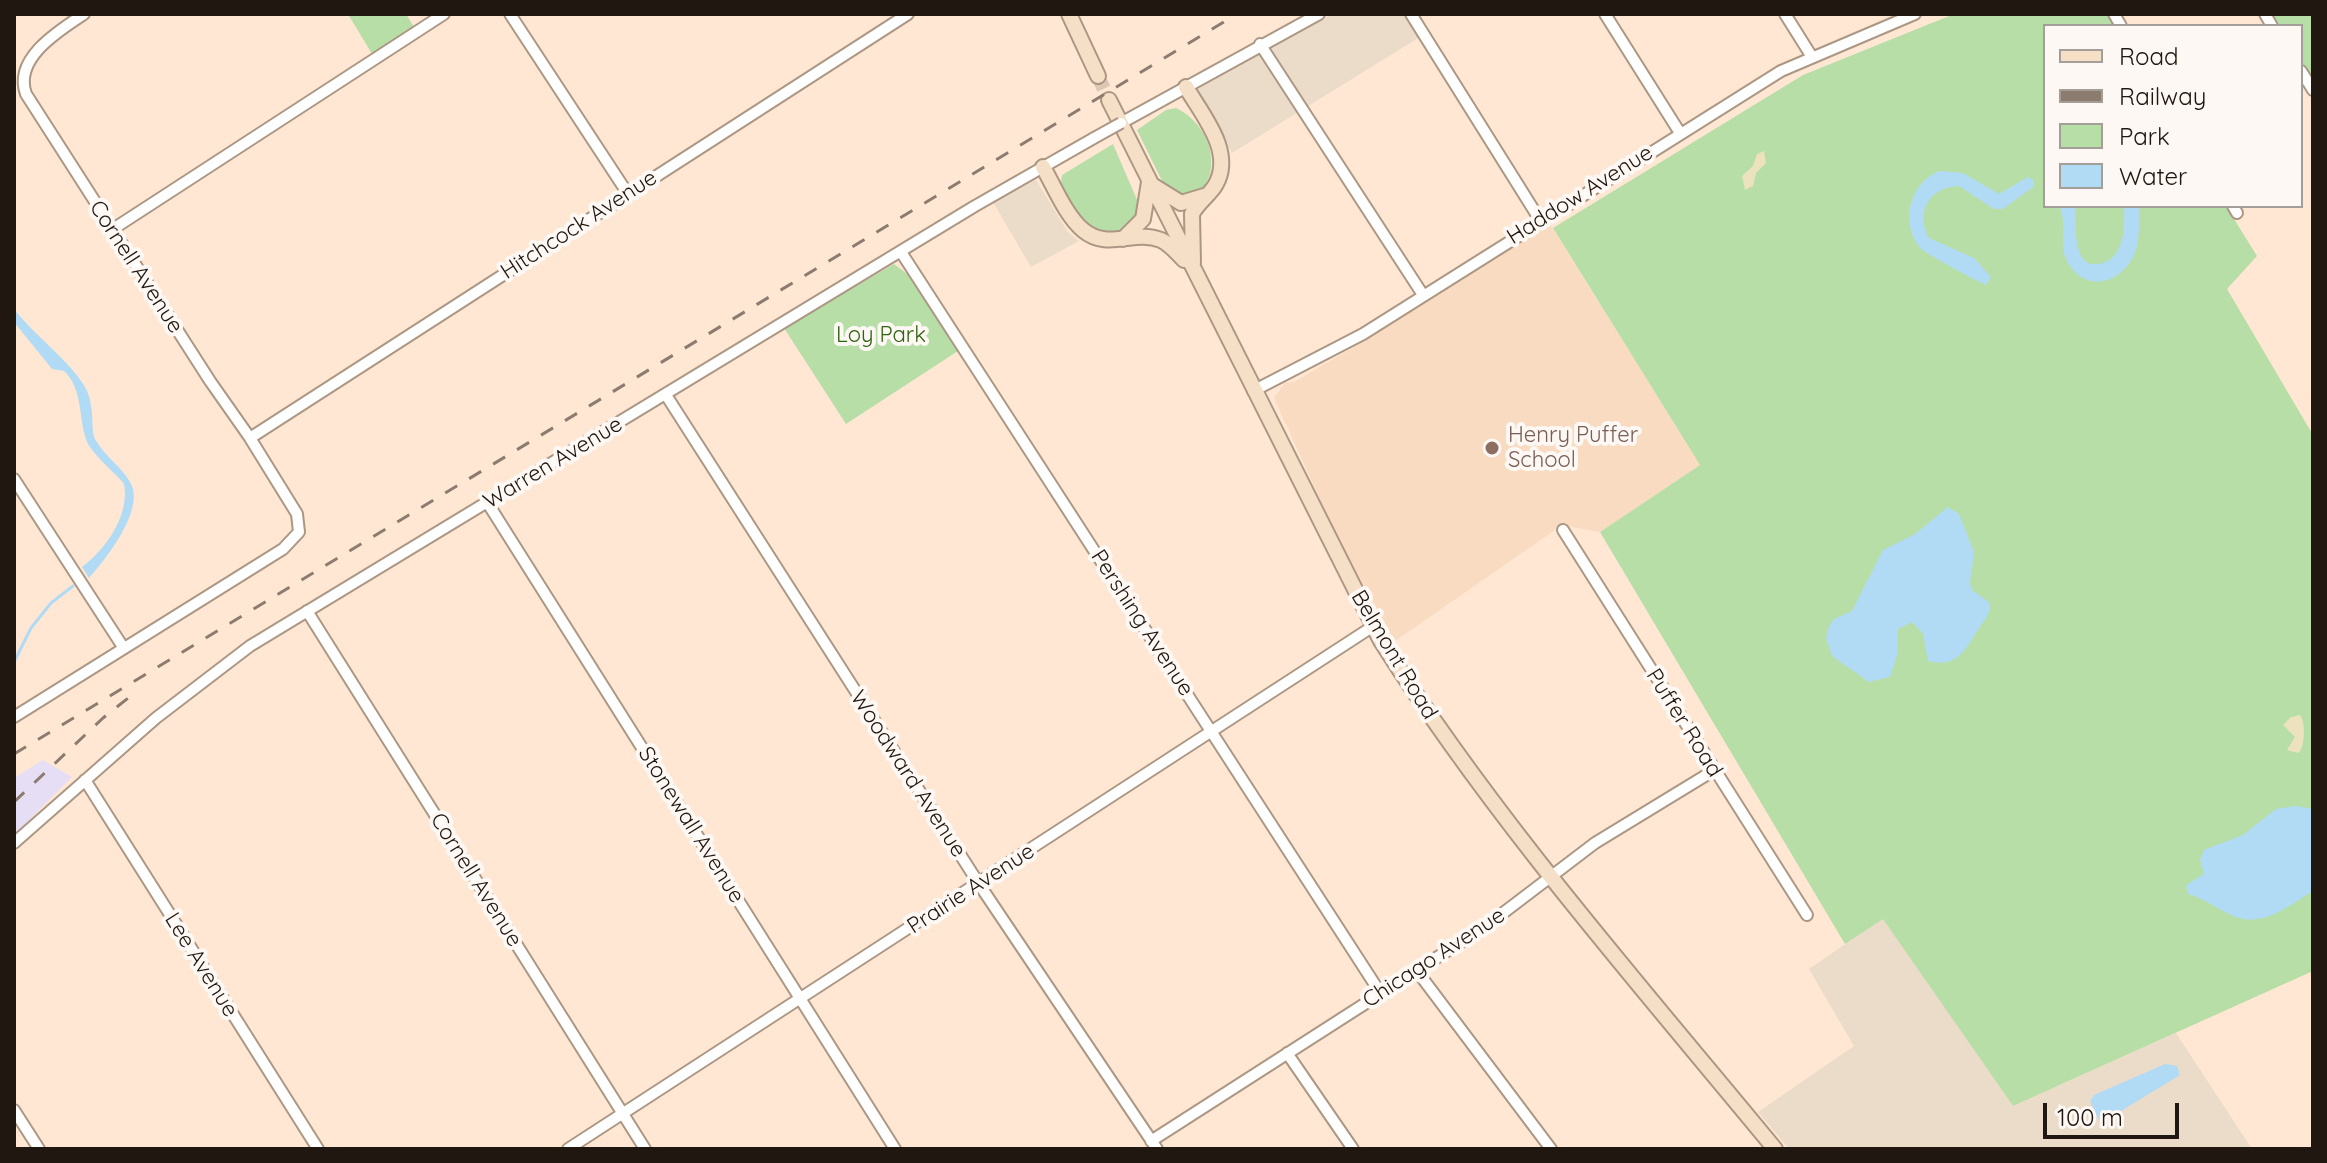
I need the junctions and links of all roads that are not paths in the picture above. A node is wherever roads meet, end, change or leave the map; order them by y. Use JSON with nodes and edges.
{"nodes":[{"id":1,"x":84,"y":14,"type":"edge"},
{"id":2,"x":444,"y":14,"type":"edge"},
{"id":3,"x":510,"y":14,"type":"edge"},
{"id":4,"x":908,"y":14,"type":"edge"},
{"id":5,"x":1069,"y":14,"type":"edge"},
{"id":6,"x":1319,"y":14,"type":"edge"},
{"id":7,"x":1411,"y":14,"type":"edge"},
{"id":8,"x":1605,"y":14,"type":"edge"},
{"id":9,"x":1785,"y":14,"type":"edge"},
{"id":10,"x":1915,"y":14,"type":"edge"},
{"id":11,"x":1260,"y":44,"type":"junction"},
{"id":12,"x":1812,"y":57,"type":"junction"},
{"id":13,"x":1098,"y":76,"type":"tunnel mouth"},
{"id":14,"x":1186,"y":87,"type":"junction"},
{"id":15,"x":1109,"y":100,"type":"tunnel mouth"},
{"id":16,"x":1680,"y":133,"type":"junction"},
{"id":17,"x":1043,"y":167,"type":"junction"},
{"id":18,"x":1149,"y":182,"type":"junction"},
{"id":19,"x":628,"y":194,"type":"junction"},
{"id":20,"x":1208,"y":194,"type":"junction"},
{"id":21,"x":1540,"y":220,"type":"junction"},
{"id":22,"x":113,"y":229,"type":"junction"},
{"id":23,"x":1123,"y":240,"type":"junction"},
{"id":24,"x":901,"y":252,"type":"junction"},
{"id":25,"x":1193,"y":268,"type":"junction"},
{"id":26,"x":1423,"y":295,"type":"junction"},
{"id":27,"x":1253,"y":391,"type":"junction"},
{"id":28,"x":666,"y":395,"type":"junction"},
{"id":29,"x":250,"y":438,"type":"junction"},
{"id":30,"x":14,"y":479,"type":"edge"},
{"id":31,"x":487,"y":502,"type":"junction"},
{"id":32,"x":1563,"y":530,"type":"dead end"},
{"id":33,"x":307,"y":611,"type":"junction"},
{"id":34,"x":1372,"y":627,"type":"junction"},
{"id":35,"x":123,"y":647,"type":"junction"},
{"id":36,"x":14,"y":717,"type":"edge"},
{"id":37,"x":1212,"y":731,"type":"junction"},
{"id":38,"x":1713,"y":771,"type":"junction"},
{"id":39,"x":85,"y":780,"type":"junction"},
{"id":40,"x":14,"y":843,"type":"edge"},
{"id":41,"x":1551,"y":877,"type":"junction"},
{"id":42,"x":979,"y":884,"type":"junction"},
{"id":43,"x":1807,"y":915,"type":"dead end"},
{"id":44,"x":1417,"y":971,"type":"junction"},
{"id":45,"x":1381,"y":994,"type":"junction"},
{"id":46,"x":801,"y":999,"type":"junction"},
{"id":47,"x":1287,"y":1053,"type":"junction"},
{"id":48,"x":14,"y":1110,"type":"edge"},
{"id":49,"x":624,"y":1113,"type":"junction"},
{"id":50,"x":1154,"y":1145,"type":"edge"},
{"id":51,"x":39,"y":1149,"type":"edge"},
{"id":52,"x":318,"y":1149,"type":"edge"},
{"id":53,"x":568,"y":1149,"type":"edge"},
{"id":54,"x":645,"y":1149,"type":"edge"},
{"id":55,"x":895,"y":1149,"type":"edge"},
{"id":56,"x":1353,"y":1149,"type":"edge"},
{"id":57,"x":1551,"y":1149,"type":"edge"},
{"id":58,"x":1775,"y":1149,"type":"edge"}],
"edges":[{"from":1,"to":22,"type":"street","name":"Cornell Avenue"},
{"from":2,"to":22,"type":"street"},
{"from":3,"to":19,"type":"street"},
{"from":4,"to":19,"type":"street","name":"Hitchcock Avenue"},
{"from":5,"to":13,"type":"main road"},
{"from":6,"to":11,"type":"street","name":"Warren Avenue"},
{"from":7,"to":21,"type":"street"},
{"from":8,"to":16,"type":"street"},
{"from":9,"to":12,"type":"street"},
{"from":10,"to":12,"type":"street","name":"Haddow Avenue"},
{"from":11,"to":14,"type":"street","name":"Warren Avenue"},
{"from":11,"to":26,"type":"street"},
{"from":12,"to":16,"type":"street","name":"Haddow Avenue"},
{"from":14,"to":17,"type":"street","name":"Warren Avenue","bridge":true},
{"from":14,"to":20,"type":"main road"},
{"from":15,"to":18,"type":"main road","name":"Belmont Road"},
{"from":16,"to":21,"type":"street","name":"Haddow Avenue"},
{"from":17,"to":23,"type":"main road"},
{"from":17,"to":24,"type":"street","name":"Warren Avenue"},
{"from":18,"to":20,"type":"main road"},
{"from":18,"to":23,"type":"main road"},
{"from":18,"to":25,"type":"main road","name":"Belmont Road"},
{"from":19,"to":29,"type":"street","name":"Hitchcock Avenue"},
{"from":20,"to":25,"type":"main road"},
{"from":21,"to":26,"type":"street","name":"Haddow Avenue"},
{"from":22,"to":29,"type":"street","name":"Cornell Avenue"},
{"from":23,"to":25,"type":"main road"},
{"from":24,"to":28,"type":"street","name":"Warren Avenue"},
{"from":24,"to":37,"type":"street","name":"Pershing Avenue"},
{"from":25,"to":27,"type":"main road","name":"Belmont Road"},
{"from":26,"to":27,"type":"street","name":"Haddow Avenue"},
{"from":27,"to":34,"type":"main road","name":"Belmont Road"},
{"from":28,"to":31,"type":"street","name":"Warren Avenue"},
{"from":28,"to":42,"type":"street","name":"Woodward Avenue"},
{"from":29,"to":35,"type":"street","name":"Cornell Avenue"},
{"from":30,"to":35,"type":"street"},
{"from":31,"to":33,"type":"street","name":"Warren Avenue"},
{"from":31,"to":46,"type":"street","name":"Stonewall Avenue"},
{"from":32,"to":38,"type":"street","name":"Puffer Road"},
{"from":33,"to":39,"type":"street","name":"Warren Avenue"},
{"from":33,"to":49,"type":"street","name":"Cornell Avenue"},
{"from":34,"to":37,"type":"street","name":"Prairie Avenue"},
{"from":34,"to":41,"type":"main road","name":"Belmont Road"},
{"from":35,"to":36,"type":"street"},
{"from":37,"to":42,"type":"street","name":"Prairie Avenue"},
{"from":37,"to":45,"type":"street","name":"Pershing Avenue"},
{"from":38,"to":41,"type":"street","name":"Chicago Avenue"},
{"from":38,"to":43,"type":"street","name":"Puffer Road"},
{"from":39,"to":40,"type":"street","name":"Warren Avenue"},
{"from":39,"to":52,"type":"street","name":"Lee Avenue"},
{"from":41,"to":44,"type":"street","name":"Chicago Avenue"},
{"from":41,"to":58,"type":"main road","name":"Belmont Road"},
{"from":42,"to":46,"type":"street","name":"Prairie Avenue"},
{"from":42,"to":50,"type":"street","name":"Woodward Avenue"},
{"from":44,"to":45,"type":"street","name":"Chicago Avenue"},
{"from":44,"to":57,"type":"street"},
{"from":45,"to":47,"type":"street","name":"Chicago Avenue"},
{"from":46,"to":49,"type":"street","name":"Prairie Avenue"},
{"from":46,"to":55,"type":"street","name":"Stonewall Avenue"},
{"from":47,"to":50,"type":"street","name":"Chicago Avenue"},
{"from":47,"to":56,"type":"street"},
{"from":48,"to":51,"type":"street"},
{"from":49,"to":53,"type":"street","name":"Prairie Avenue"},
{"from":49,"to":54,"type":"street","name":"Cornell Avenue"}]}
